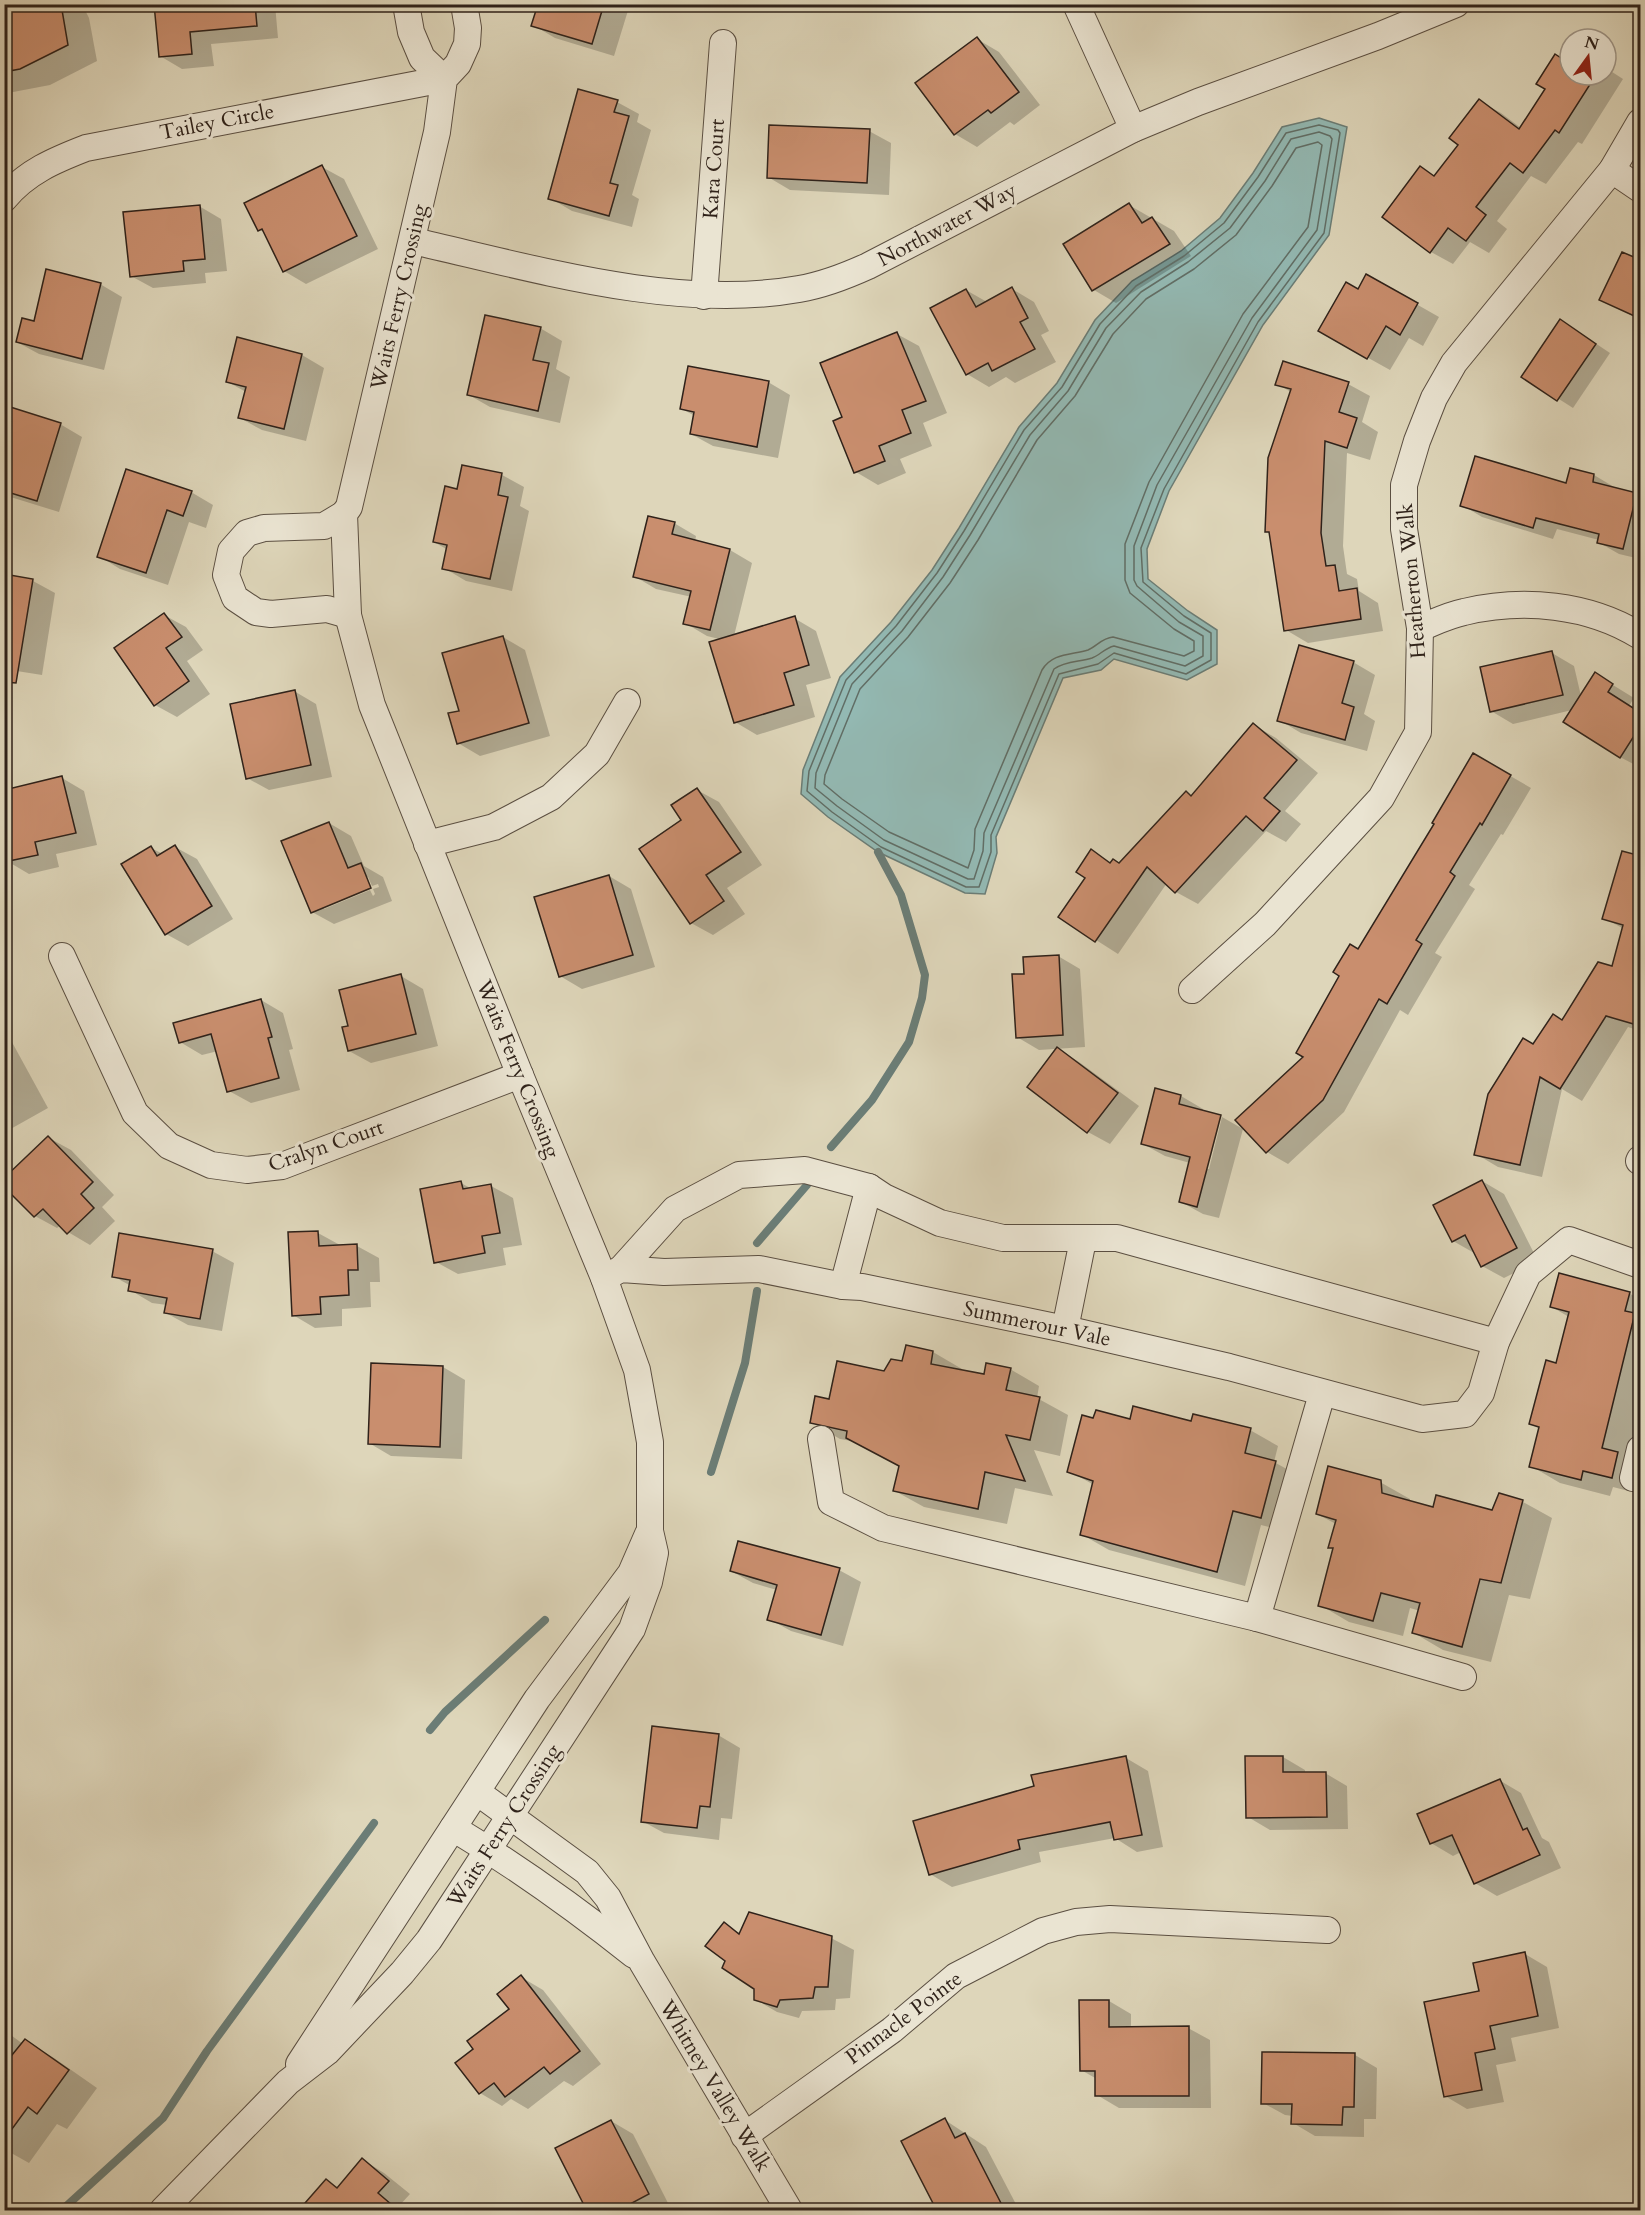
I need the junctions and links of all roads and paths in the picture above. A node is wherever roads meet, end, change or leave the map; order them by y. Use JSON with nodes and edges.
{"nodes":[{"id":1,"x":406,"y":4,"type":"edge"},
{"id":2,"x":464,"y":4,"type":"edge"},
{"id":3,"x":1076,"y":4,"type":"edge"},
{"id":4,"x":1455,"y":4,"type":"edge"},
{"id":5,"x":723,"y":43,"type":"dead end"},
{"id":6,"x":444,"y":79,"type":"junction"},
{"id":7,"x":1641,"y":123,"type":"edge"},
{"id":8,"x":1133,"y":129,"type":"junction"},
{"id":9,"x":1612,"y":170,"type":"junction"},
{"id":10,"x":1641,"y":189,"type":"edge"},
{"id":11,"x":4,"y":199,"type":"edge"},
{"id":12,"x":413,"y":241,"type":"junction"},
{"id":13,"x":704,"y":296,"type":"junction"},
{"id":14,"x":344,"y":514,"type":"junction"},
{"id":15,"x":348,"y":615,"type":"junction"},
{"id":16,"x":1420,"y":628,"type":"junction"},
{"id":17,"x":1641,"y":636,"type":"edge"},
{"id":18,"x":627,"y":702,"type":"dead end"},
{"id":19,"x":427,"y":844,"type":"junction"},
{"id":20,"x":62,"y":956,"type":"dead end"},
{"id":21,"x":1192,"y":990,"type":"dead end"},
{"id":22,"x":520,"y":1075,"type":"junction"},
{"id":23,"x":869,"y":1187,"type":"junction"},
{"id":24,"x":1083,"y":1240,"type":"junction"},
{"id":25,"x":1641,"y":1265,"type":"edge"},
{"id":26,"x":613,"y":1274,"type":"junction"},
{"id":27,"x":843,"y":1286,"type":"junction"},
{"id":28,"x":1065,"y":1329,"type":"junction"},
{"id":29,"x":1497,"y":1342,"type":"junction"},
{"id":30,"x":1322,"y":1394,"type":"junction"},
{"id":31,"x":821,"y":1439,"type":"dead end"},
{"id":32,"x":1641,"y":1449,"type":"edge"},
{"id":33,"x":1633,"y":1478,"type":"dead end"},
{"id":34,"x":650,"y":1531,"type":"junction"},
{"id":35,"x":1257,"y":1618,"type":"junction"},
{"id":36,"x":1463,"y":1677,"type":"dead end"},
{"id":37,"x":477,"y":1792,"type":"junction"},
{"id":38,"x":511,"y":1816,"type":"junction"},
{"id":39,"x":453,"y":1828,"type":"junction"},
{"id":40,"x":489,"y":1850,"type":"junction"},
{"id":41,"x":1327,"y":1930,"type":"dead end"},
{"id":42,"x":642,"y":1962,"type":"junction"},
{"id":43,"x":288,"y":2082,"type":"junction"},
{"id":44,"x":744,"y":2136,"type":"junction"},
{"id":45,"x":163,"y":2211,"type":"edge"},
{"id":46,"x":789,"y":2211,"type":"edge"}],
"edges":[{"from":1,"to":6,"type":"street"},
{"from":2,"to":6,"type":"street","name":"Waits Ferry Crossing"},
{"from":3,"to":8,"type":"street"},
{"from":4,"to":8,"type":"street","name":"Northwater Way"},
{"from":5,"to":13,"type":"street","name":"Kara Court"},
{"from":6,"to":11,"type":"street","name":"Tailey Circle"},
{"from":6,"to":12,"type":"street","name":"Waits Ferry Crossing"},
{"from":7,"to":9,"type":"street","name":"Heatherton Walk"},
{"from":8,"to":13,"type":"street","name":"Northwater Way"},
{"from":9,"to":10,"type":"street"},
{"from":9,"to":16,"type":"street","name":"Heatherton Walk"},
{"from":12,"to":13,"type":"street","name":"Northwater Way"},
{"from":12,"to":14,"type":"street","name":"Waits Ferry Crossing"},
{"from":14,"to":15,"type":"street","name":"Waits Ferry Crossing"},
{"from":14,"to":15,"type":"street"},
{"from":15,"to":19,"type":"street","name":"Waits Ferry Crossing"},
{"from":16,"to":17,"type":"street"},
{"from":16,"to":21,"type":"street","name":"Heatherton Walk"},
{"from":18,"to":19,"type":"street"},
{"from":19,"to":22,"type":"street","name":"Waits Ferry Crossing"},
{"from":20,"to":22,"type":"street","name":"Cralyn Court"},
{"from":22,"to":26,"type":"street","name":"Waits Ferry Crossing"},
{"from":23,"to":24,"type":"street"},
{"from":23,"to":26,"type":"street"},
{"from":23,"to":27,"type":"street"},
{"from":24,"to":28,"type":"street"},
{"from":24,"to":29,"type":"street"},
{"from":25,"to":29,"type":"street"},
{"from":26,"to":27,"type":"street","name":"Summerour Vale"},
{"from":26,"to":34,"type":"street","name":"Waits Ferry Crossing"},
{"from":27,"to":28,"type":"street","name":"Summerour Vale"},
{"from":28,"to":30,"type":"street","name":"Summerour Vale"},
{"from":29,"to":30,"type":"street","name":"Summerour Vale"},
{"from":30,"to":35,"type":"street"},
{"from":31,"to":35,"type":"street"},
{"from":32,"to":33,"type":"street"},
{"from":34,"to":37,"type":"street","name":"Waits Ferry Crossing"},
{"from":34,"to":38,"type":"street","name":"Waits Ferry Crossing"},
{"from":35,"to":36,"type":"street"},
{"from":37,"to":38,"type":"street","name":"Whitney Valley Walk"},
{"from":37,"to":39,"type":"street","name":"Waits Ferry Crossing"},
{"from":38,"to":40,"type":"street","name":"Waits Ferry Crossing"},
{"from":38,"to":42,"type":"street","name":"Whitney Valley Walk"},
{"from":39,"to":40,"type":"street","name":"Whitney Valley Walk"},
{"from":39,"to":43,"type":"street","name":"Waits Ferry Crossing"},
{"from":40,"to":42,"type":"street","name":"Whitney Valley Walk"},
{"from":40,"to":43,"type":"street","name":"Waits Ferry Crossing"},
{"from":41,"to":44,"type":"street","name":"Pinnacle Pointe"},
{"from":42,"to":44,"type":"street","name":"Whitney Valley Walk"},
{"from":43,"to":45,"type":"street","name":"Waits Ferry Crossing"},
{"from":44,"to":46,"type":"street","name":"Whitney Valley Walk"}]}
